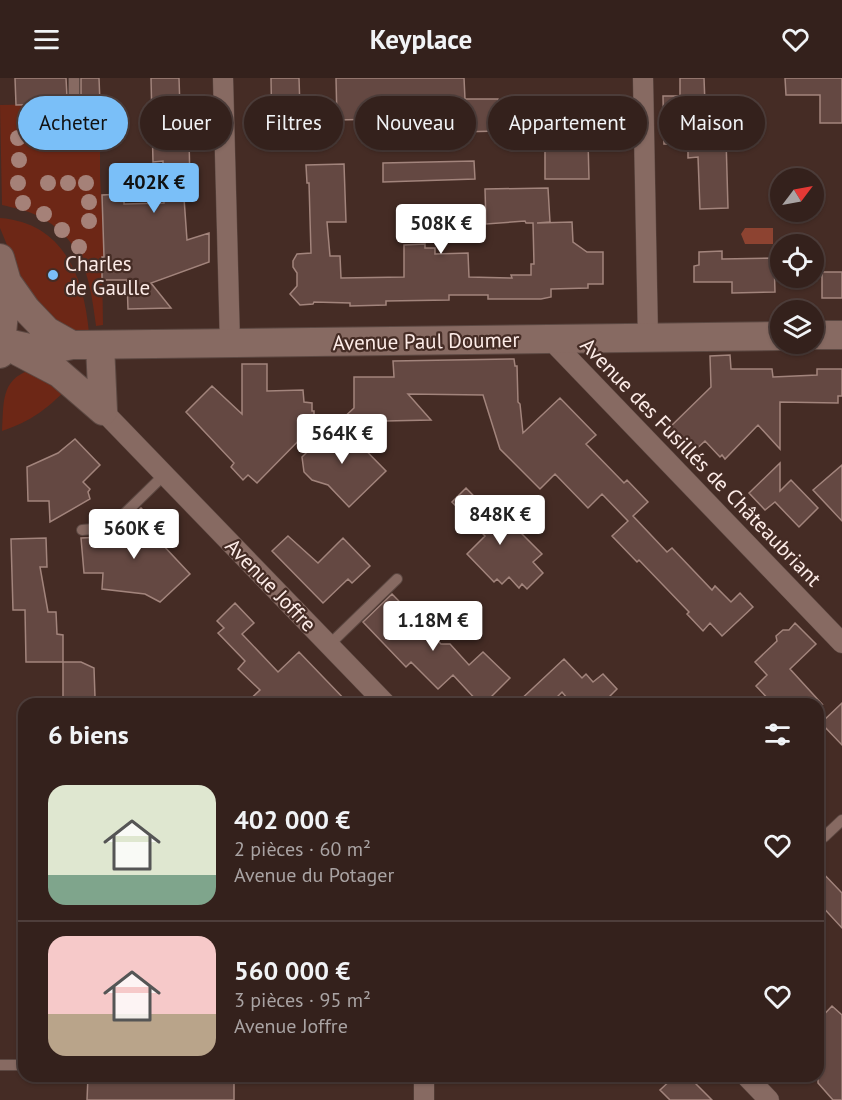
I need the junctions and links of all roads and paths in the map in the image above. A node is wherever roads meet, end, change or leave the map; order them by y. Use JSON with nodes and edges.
{"nodes":[{"id":1,"x":74,"y":78,"type":"edge"},
{"id":2,"x":223,"y":78,"type":"edge"},
{"id":3,"x":642,"y":78,"type":"edge"},
{"id":4,"x":74,"y":94,"type":"dead end"},
{"id":5,"x":3,"y":270,"type":"edge"},
{"id":6,"x":824,"y":335,"type":"edge"},
{"id":7,"x":842,"y":335,"type":"edge"},
{"id":8,"x":770,"y":336,"type":"edge"},
{"id":9,"x":648,"y":338,"type":"junction"},
{"id":10,"x":550,"y":339,"type":"junction"},
{"id":11,"x":230,"y":344,"type":"junction"},
{"id":12,"x":86,"y":345,"type":"junction"},
{"id":13,"x":1,"y":346,"type":"edge"},
{"id":14,"x":103,"y":411,"type":"junction"},
{"id":15,"x":164,"y":475,"type":"junction"},
{"id":16,"x":82,"y":530,"type":"dead end"},
{"id":17,"x":397,"y":579,"type":"dead end"},
{"id":18,"x":842,"y":643,"type":"edge"},
{"id":19,"x":329,"y":645,"type":"junction"},
{"id":20,"x":380,"y":698,"type":"edge"},
{"id":21,"x":842,"y":820,"type":"edge"},
{"id":22,"x":824,"y":837,"type":"edge"},
{"id":23,"x":0,"y":1065,"type":"edge"},
{"id":24,"x":18,"y":1065,"type":"edge"},
{"id":25,"x":424,"y":1082,"type":"edge"},
{"id":26,"x":752,"y":1082,"type":"edge"},
{"id":27,"x":424,"y":1100,"type":"edge"},
{"id":28,"x":769,"y":1100,"type":"edge"}],
"edges":[{"from":1,"to":4,"type":"lane"},
{"from":2,"to":11,"type":"street"},
{"from":3,"to":9,"type":"street"},
{"from":5,"to":12,"type":"street"},
{"from":5,"to":13,"type":"street"},
{"from":6,"to":7,"type":"street"},
{"from":8,"to":9,"type":"street","name":"Avenue Paul Doumer"},
{"from":9,"to":10,"type":"street","name":"Avenue Paul Doumer"},
{"from":10,"to":11,"type":"street","name":"Avenue Paul Doumer"},
{"from":10,"to":18,"type":"street","name":"Avenue des Fusillés de Châteaubriant"},
{"from":11,"to":12,"type":"street","name":"Avenue Paul Doumer"},
{"from":12,"to":13,"type":"street","name":"Avenue Paul Doumer"},
{"from":12,"to":14,"type":"street"},
{"from":13,"to":14,"type":"street"},
{"from":14,"to":15,"type":"street","name":"Avenue Joffre"},
{"from":15,"to":16,"type":"lane"},
{"from":15,"to":19,"type":"street","name":"Avenue Joffre"},
{"from":17,"to":19,"type":"lane"},
{"from":19,"to":20,"type":"street","name":"Avenue Joffre"},
{"from":21,"to":22,"type":"lane"},
{"from":23,"to":24,"type":"lane"},
{"from":25,"to":27,"type":"street"},
{"from":26,"to":28,"type":"street"}]}
